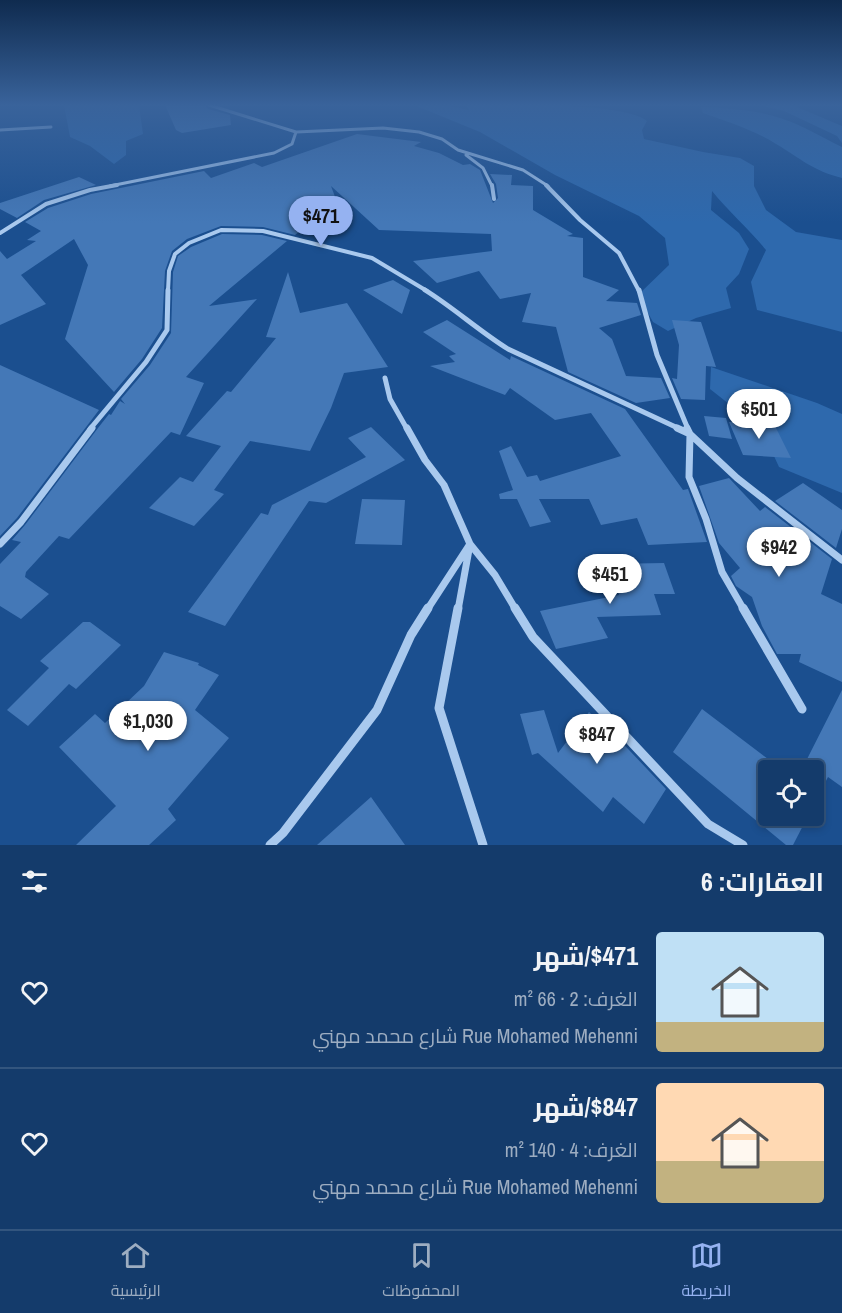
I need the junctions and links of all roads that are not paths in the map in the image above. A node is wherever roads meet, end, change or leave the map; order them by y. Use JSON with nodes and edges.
{"nodes":[{"id":1,"x":291,"y":144,"type":"edge"},
{"id":2,"x":450,"y":144,"type":"edge"},
{"id":3,"x":458,"y":150,"type":"junction"},
{"id":4,"x":494,"y":199,"type":"dead end"},
{"id":5,"x":0,"y":233,"type":"edge"},
{"id":6,"x":385,"y":378,"type":"dead end"},
{"id":7,"x":690,"y":434,"type":"junction"},
{"id":8,"x":0,"y":544,"type":"edge"},
{"id":9,"x":470,"y":544,"type":"junction"},
{"id":10,"x":842,"y":560,"type":"edge"},
{"id":11,"x":802,"y":709,"type":"dead end"},
{"id":12,"x":270,"y":845,"type":"edge"},
{"id":13,"x":483,"y":845,"type":"edge"},
{"id":14,"x":743,"y":845,"type":"edge"}],
"edges":[{"from":1,"to":5,"type":"street"},
{"from":2,"to":3,"type":"street"},
{"from":3,"to":4,"type":"street"},
{"from":3,"to":7,"type":"street"},
{"from":6,"to":9,"type":"street"},
{"from":7,"to":8,"type":"street"},
{"from":7,"to":10,"type":"street"},
{"from":7,"to":11,"type":"street"},
{"from":9,"to":12,"type":"street"},
{"from":9,"to":13,"type":"street"},
{"from":9,"to":14,"type":"street"}]}
